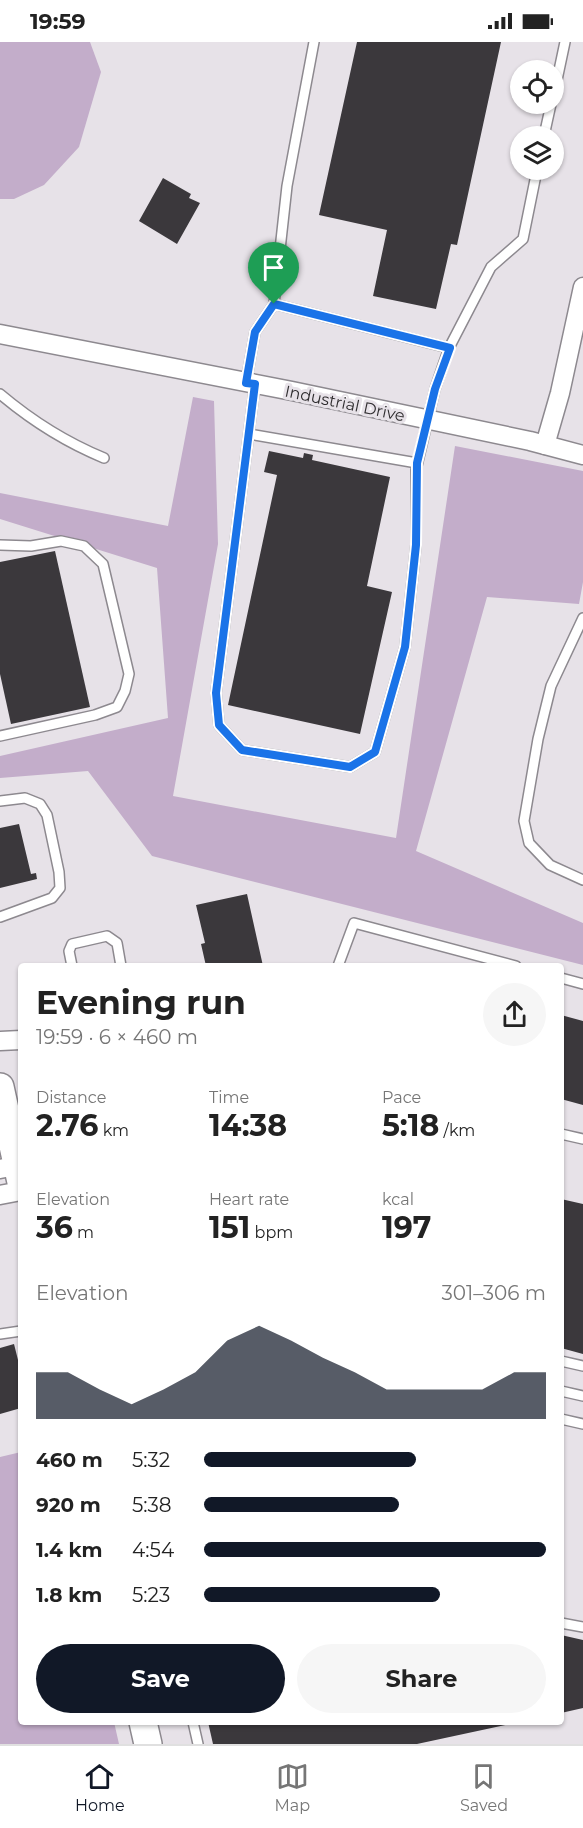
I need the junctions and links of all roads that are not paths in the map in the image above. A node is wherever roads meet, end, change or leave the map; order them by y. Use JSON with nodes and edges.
{"nodes":[{"id":1,"x":314,"y":42,"type":"edge"},
{"id":2,"x":565,"y":42,"type":"edge"},
{"id":3,"x":561,"y":60,"type":"edge"},
{"id":4,"x":535,"y":180,"type":"edge"},
{"id":5,"x":583,"y":287,"type":"edge"},
{"id":6,"x":274,"y":304,"type":"junction"},
{"id":7,"x":0,"y":334,"type":"edge"},
{"id":8,"x":450,"y":348,"type":"junction"},
{"id":9,"x":250,"y":383,"type":"junction"},
{"id":10,"x":0,"y":394,"type":"edge"},
{"id":11,"x":429,"y":421,"type":"junction"},
{"id":12,"x":249,"y":434,"type":"junction"},
{"id":13,"x":545,"y":445,"type":"junction"},
{"id":14,"x":583,"y":455,"type":"edge"},
{"id":15,"x":104,"y":458,"type":"dead end"},
{"id":16,"x":417,"y":463,"type":"junction"},
{"id":17,"x":0,"y":545,"type":"edge"},
{"id":18,"x":583,"y":618,"type":"edge"},
{"id":19,"x":0,"y":736,"type":"edge"},
{"id":20,"x":0,"y":801,"type":"edge"},
{"id":21,"x":583,"y":880,"type":"edge"},
{"id":22,"x":0,"y":917,"type":"edge"},
{"id":23,"x":71,"y":963,"type":"edge"},
{"id":24,"x":120,"y":963,"type":"edge"},
{"id":25,"x":339,"y":963,"type":"edge"},
{"id":26,"x":505,"y":963,"type":"edge"},
{"id":27,"x":564,"y":979,"type":"edge"},
{"id":28,"x":583,"y":984,"type":"edge"},
{"id":29,"x":18,"y":1040,"type":"edge"},
{"id":30,"x":0,"y":1041,"type":"edge"},
{"id":31,"x":0,"y":1087,"type":"edge"},
{"id":32,"x":564,"y":1135,"type":"edge"},
{"id":33,"x":583,"y":1139,"type":"edge"},
{"id":34,"x":16,"y":1175,"type":"edge"},
{"id":35,"x":0,"y":1195,"type":"edge"},
{"id":36,"x":18,"y":1331,"type":"edge"},
{"id":37,"x":0,"y":1334,"type":"edge"},
{"id":38,"x":564,"y":1362,"type":"edge"},
{"id":39,"x":583,"y":1366,"type":"edge"},
{"id":40,"x":564,"y":1392,"type":"edge"},
{"id":41,"x":583,"y":1396,"type":"edge"},
{"id":42,"x":564,"y":1420,"type":"edge"},
{"id":43,"x":583,"y":1424,"type":"edge"},
{"id":44,"x":564,"y":1624,"type":"edge"},
{"id":45,"x":583,"y":1627,"type":"edge"},
{"id":46,"x":144,"y":1725,"type":"edge"},
{"id":47,"x":194,"y":1725,"type":"edge"},
{"id":48,"x":148,"y":1744,"type":"edge"},
{"id":49,"x":198,"y":1744,"type":"edge"}],
"edges":[{"from":1,"to":6,"type":"lane"},
{"from":2,"to":3,"type":"lane"},
{"from":4,"to":8,"type":"lane"},
{"from":5,"to":13,"type":"street"},
{"from":6,"to":8,"type":"lane"},
{"from":6,"to":9,"type":"lane"},
{"from":7,"to":9,"type":"street","name":"Industrial Drive"},
{"from":8,"to":11,"type":"lane"},
{"from":9,"to":11,"type":"street","name":"Industrial Drive"},
{"from":9,"to":12,"type":"lane"},
{"from":10,"to":15,"type":"lane"},
{"from":11,"to":13,"type":"street","name":"Industrial Drive"},
{"from":11,"to":16,"type":"lane"},
{"from":12,"to":16,"type":"lane"},
{"from":12,"to":16,"type":"lane"},
{"from":13,"to":14,"type":"street","name":"Industrial Drive"},
{"from":17,"to":19,"type":"lane"},
{"from":18,"to":21,"type":"lane"},
{"from":20,"to":22,"type":"lane"},
{"from":23,"to":24,"type":"lane"},
{"from":25,"to":26,"type":"lane"},
{"from":27,"to":28,"type":"lane"},
{"from":29,"to":30,"type":"street"},
{"from":31,"to":34,"type":"main road"},
{"from":32,"to":33,"type":"lane"},
{"from":34,"to":35,"type":"street"},
{"from":36,"to":37,"type":"lane"},
{"from":38,"to":39,"type":"lane"},
{"from":40,"to":41,"type":"lane"},
{"from":42,"to":43,"type":"lane"},
{"from":44,"to":45,"type":"lane"},
{"from":46,"to":48,"type":"main road"},
{"from":47,"to":49,"type":"lane"}]}
